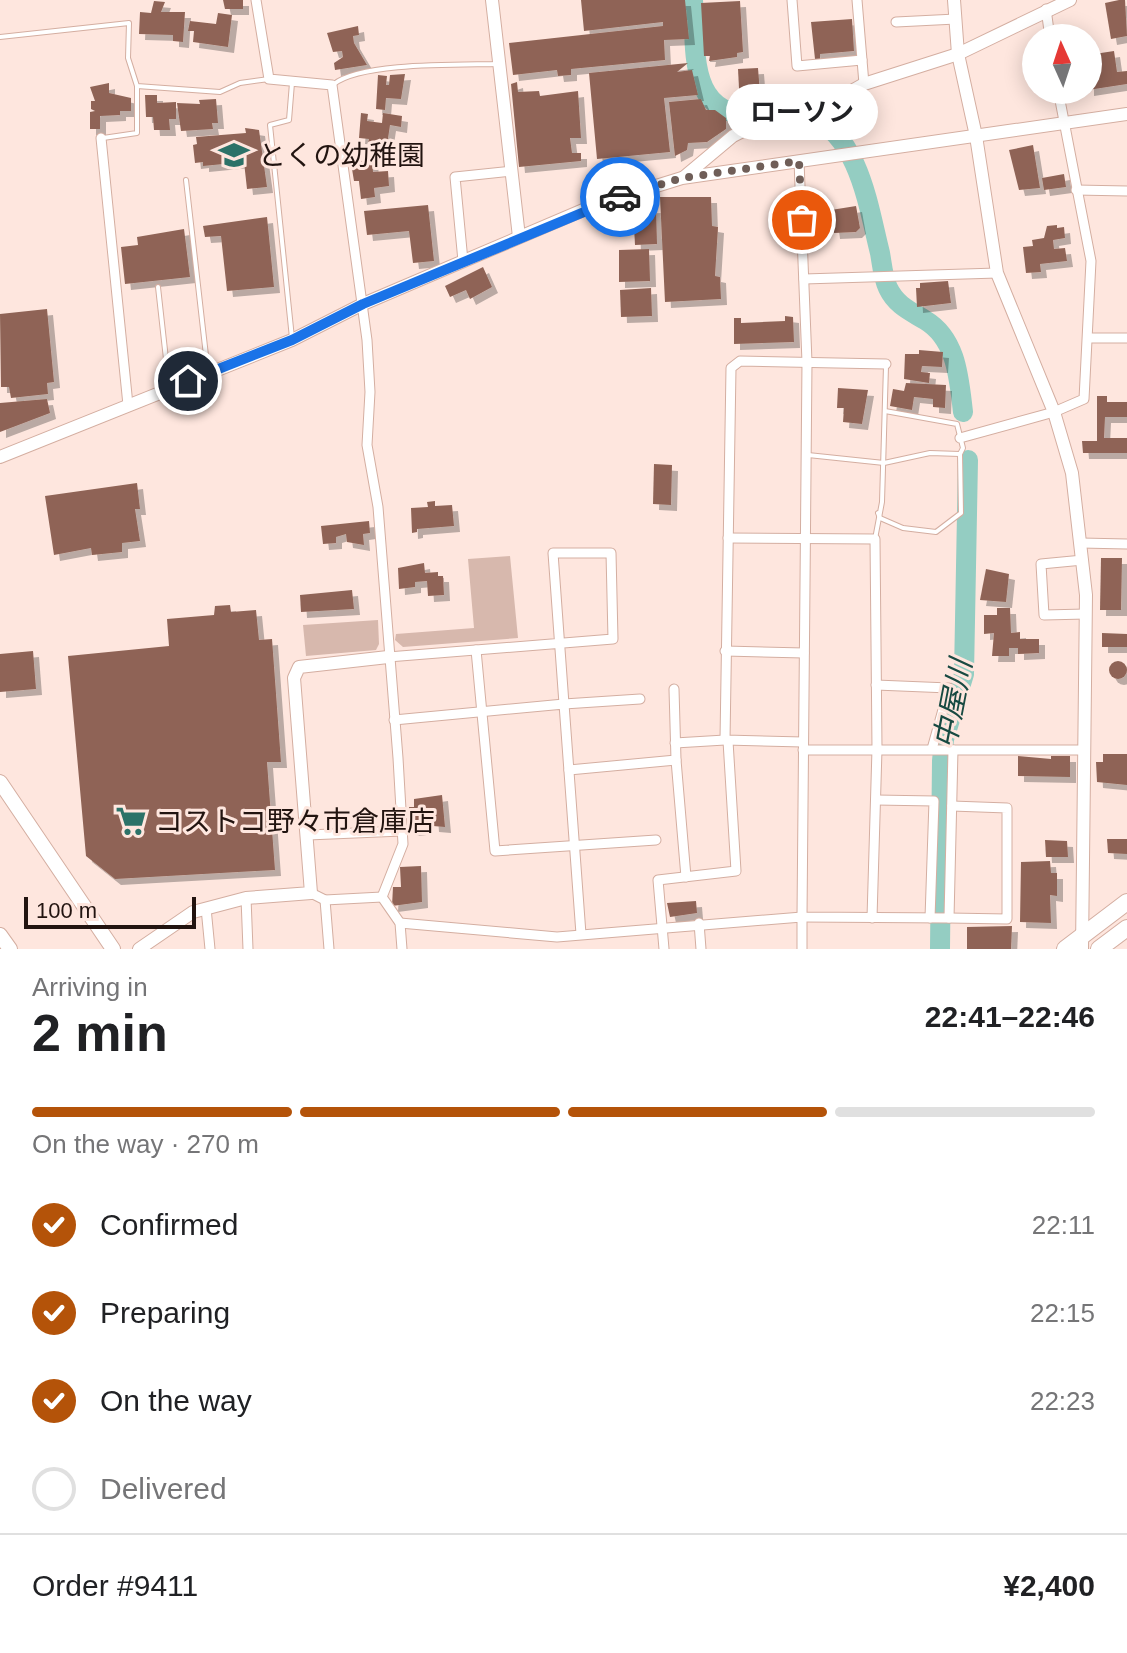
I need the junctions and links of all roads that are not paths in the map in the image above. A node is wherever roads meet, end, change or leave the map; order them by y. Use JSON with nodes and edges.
{"nodes":[{"id":1,"x":256,"y":0,"type":"edge"},
{"id":2,"x":492,"y":0,"type":"edge"},
{"id":3,"x":792,"y":0,"type":"edge"},
{"id":4,"x":857,"y":0,"type":"edge"},
{"id":5,"x":954,"y":0,"type":"edge"},
{"id":6,"x":1070,"y":0,"type":"edge"},
{"id":7,"x":1046,"y":9,"type":"junction"},
{"id":8,"x":956,"y":19,"type":"junction"},
{"id":9,"x":896,"y":22,"type":"dead end"},
{"id":10,"x":1048,"y":24,"type":"edge"},
{"id":11,"x":0,"y":37,"type":"edge"},
{"id":12,"x":958,"y":54,"type":"junction"},
{"id":13,"x":862,"y":60,"type":"junction"},
{"id":14,"x":499,"y":64,"type":"junction"},
{"id":15,"x":269,"y":79,"type":"junction"},
{"id":16,"x":292,"y":81,"type":"junction"},
{"id":17,"x":864,"y":84,"type":"junction"},
{"id":18,"x":332,"y":85,"type":"junction"},
{"id":19,"x":137,"y":86,"type":"junction"},
{"id":20,"x":1060,"y":104,"type":"edge"},
{"id":21,"x":1127,"y":114,"type":"edge"},
{"id":22,"x":1063,"y":123,"type":"junction"},
{"id":23,"x":976,"y":136,"type":"junction"},
{"id":24,"x":101,"y":138,"type":"joint"},
{"id":25,"x":799,"y":161,"type":"junction"},
{"id":26,"x":512,"y":171,"type":"junction"},
{"id":27,"x":682,"y":178,"type":"junction"},
{"id":28,"x":186,"y":180,"type":"dead end"},
{"id":29,"x":1076,"y":190,"type":"junction"},
{"id":30,"x":1127,"y":191,"type":"edge"},
{"id":31,"x":519,"y":237,"type":"junction"},
{"id":32,"x":463,"y":261,"type":"junction"},
{"id":33,"x":997,"y":273,"type":"junction"},
{"id":34,"x":804,"y":279,"type":"junction"},
{"id":35,"x":158,"y":287,"type":"dead end"},
{"id":36,"x":363,"y":304,"type":"junction"},
{"id":37,"x":1088,"y":338,"type":"junction"},
{"id":38,"x":1127,"y":338,"type":"edge"},
{"id":39,"x":292,"y":340,"type":"junction"},
{"id":40,"x":807,"y":362,"type":"junction"},
{"id":41,"x":886,"y":364,"type":"joint"},
{"id":42,"x":208,"y":373,"type":"junction"},
{"id":43,"x":169,"y":389,"type":"junction"},
{"id":44,"x":128,"y":405,"type":"junction"},
{"id":45,"x":885,"y":411,"type":"junction"},
{"id":46,"x":1054,"y":412,"type":"junction"},
{"id":47,"x":960,"y":438,"type":"junction"},
{"id":48,"x":805,"y":454,"type":"junction"},
{"id":49,"x":960,"y":454,"type":"junction"},
{"id":50,"x":0,"y":457,"type":"edge"},
{"id":51,"x":884,"y":463,"type":"junction"},
{"id":52,"x":878,"y":513,"type":"junction"},
{"id":53,"x":728,"y":538,"type":"junction"},
{"id":54,"x":804,"y":539,"type":"junction"},
{"id":55,"x":875,"y":539,"type":"junction"},
{"id":56,"x":1081,"y":543,"type":"junction"},
{"id":57,"x":1127,"y":544,"type":"edge"},
{"id":58,"x":1083,"y":560,"type":"junction"},
{"id":59,"x":1086,"y":614,"type":"junction"},
{"id":60,"x":559,"y":643,"type":"junction"},
{"id":61,"x":476,"y":650,"type":"junction"},
{"id":62,"x":725,"y":651,"type":"junction"},
{"id":63,"x":804,"y":653,"type":"junction"},
{"id":64,"x":388,"y":657,"type":"junction"},
{"id":65,"x":876,"y":685,"type":"junction"},
{"id":66,"x":674,"y":689,"type":"dead end"},
{"id":67,"x":640,"y":699,"type":"dead end"},
{"id":68,"x":564,"y":704,"type":"junction"},
{"id":69,"x":481,"y":712,"type":"junction"},
{"id":70,"x":394,"y":720,"type":"junction"},
{"id":71,"x":726,"y":740,"type":"junction"},
{"id":72,"x":675,"y":743,"type":"junction"},
{"id":73,"x":803,"y":746,"type":"junction"},
{"id":74,"x":877,"y":749,"type":"junction"},
{"id":75,"x":943,"y":750,"type":"junction"},
{"id":76,"x":1084,"y":750,"type":"junction"},
{"id":77,"x":676,"y":760,"type":"junction"},
{"id":78,"x":569,"y":770,"type":"junction"},
{"id":79,"x":0,"y":782,"type":"edge"},
{"id":80,"x":876,"y":800,"type":"junction"},
{"id":81,"x":952,"y":806,"type":"junction"},
{"id":82,"x":402,"y":831,"type":"junction"},
{"id":83,"x":308,"y":835,"type":"junction"},
{"id":84,"x":656,"y":840,"type":"dead end"},
{"id":85,"x":575,"y":846,"type":"junction"},
{"id":86,"x":686,"y":877,"type":"junction"},
{"id":87,"x":311,"y":893,"type":"junction"},
{"id":88,"x":382,"y":897,"type":"junction"},
{"id":89,"x":246,"y":898,"type":"junction"},
{"id":90,"x":325,"y":900,"type":"junction"},
{"id":91,"x":1127,"y":902,"type":"edge"},
{"id":92,"x":206,"y":908,"type":"junction"},
{"id":93,"x":802,"y":917,"type":"junction"},
{"id":94,"x":872,"y":918,"type":"junction"},
{"id":95,"x":939,"y":918,"type":"junction"},
{"id":96,"x":400,"y":923,"type":"junction"},
{"id":97,"x":699,"y":923,"type":"junction"},
{"id":98,"x":663,"y":926,"type":"junction"},
{"id":99,"x":1127,"y":928,"type":"edge"},
{"id":100,"x":581,"y":934,"type":"junction"},
{"id":101,"x":0,"y":935,"type":"edge"},
{"id":102,"x":557,"y":937,"type":"junction"},
{"id":103,"x":1083,"y":941,"type":"edge"},
{"id":104,"x":10,"y":949,"type":"edge"},
{"id":105,"x":113,"y":949,"type":"edge"},
{"id":106,"x":139,"y":949,"type":"edge"},
{"id":107,"x":210,"y":949,"type":"edge"},
{"id":108,"x":248,"y":949,"type":"edge"},
{"id":109,"x":329,"y":949,"type":"edge"},
{"id":110,"x":402,"y":949,"type":"edge"},
{"id":111,"x":558,"y":949,"type":"edge"},
{"id":112,"x":664,"y":949,"type":"edge"},
{"id":113,"x":701,"y":949,"type":"edge"},
{"id":114,"x":802,"y":949,"type":"edge"},
{"id":115,"x":1065,"y":949,"type":"edge"},
{"id":116,"x":1099,"y":949,"type":"edge"}],
"edges":[{"from":1,"to":15,"type":"street"},
{"from":2,"to":14,"type":"street"},
{"from":3,"to":13,"type":"street"},
{"from":4,"to":13,"type":"street"},
{"from":5,"to":8,"type":"street"},
{"from":6,"to":7,"type":"street"},
{"from":7,"to":10,"type":"street"},
{"from":7,"to":12,"type":"street"},
{"from":8,"to":9,"type":"street"},
{"from":8,"to":12,"type":"street"},
{"from":11,"to":19,"type":"lane"},
{"from":12,"to":17,"type":"street"},
{"from":12,"to":23,"type":"street"},
{"from":13,"to":17,"type":"street"},
{"from":14,"to":18,"type":"lane"},
{"from":14,"to":26,"type":"street"},
{"from":15,"to":16,"type":"street"},
{"from":15,"to":19,"type":"lane"},
{"from":16,"to":18,"type":"street"},
{"from":16,"to":39,"type":"lane"},
{"from":17,"to":27,"type":"street"},
{"from":18,"to":36,"type":"street"},
{"from":19,"to":24,"type":"lane"},
{"from":20,"to":22,"type":"street"},
{"from":21,"to":22,"type":"street"},
{"from":22,"to":23,"type":"street"},
{"from":22,"to":29,"type":"street"},
{"from":23,"to":25,"type":"street"},
{"from":23,"to":33,"type":"street"},
{"from":24,"to":44,"type":"street"},
{"from":25,"to":27,"type":"street"},
{"from":25,"to":34,"type":"street"},
{"from":26,"to":31,"type":"street"},
{"from":26,"to":32,"type":"street"},
{"from":27,"to":31,"type":"street"},
{"from":28,"to":42,"type":"lane"},
{"from":29,"to":30,"type":"street"},
{"from":29,"to":37,"type":"street"},
{"from":31,"to":32,"type":"street"},
{"from":32,"to":36,"type":"street"},
{"from":33,"to":34,"type":"street"},
{"from":33,"to":46,"type":"street"},
{"from":34,"to":40,"type":"street"},
{"from":35,"to":43,"type":"lane"},
{"from":36,"to":39,"type":"street"},
{"from":36,"to":64,"type":"street"},
{"from":37,"to":38,"type":"street"},
{"from":37,"to":46,"type":"street"},
{"from":39,"to":42,"type":"street"},
{"from":40,"to":41,"type":"street"},
{"from":40,"to":48,"type":"street"},
{"from":40,"to":53,"type":"street"},
{"from":41,"to":45,"type":"lane"},
{"from":42,"to":43,"type":"street"},
{"from":43,"to":44,"type":"street"},
{"from":44,"to":50,"type":"street"},
{"from":45,"to":47,"type":"lane"},
{"from":45,"to":51,"type":"lane"},
{"from":46,"to":47,"type":"street"},
{"from":46,"to":56,"type":"street"},
{"from":47,"to":49,"type":"lane"},
{"from":48,"to":51,"type":"lane"},
{"from":48,"to":54,"type":"street"},
{"from":49,"to":51,"type":"lane"},
{"from":49,"to":52,"type":"lane"},
{"from":51,"to":52,"type":"lane"},
{"from":52,"to":55,"type":"lane"},
{"from":53,"to":54,"type":"street"},
{"from":53,"to":62,"type":"street"},
{"from":54,"to":55,"type":"street"},
{"from":54,"to":63,"type":"street"},
{"from":55,"to":65,"type":"street"},
{"from":56,"to":57,"type":"street"},
{"from":56,"to":58,"type":"street"},
{"from":58,"to":59,"type":"street"},
{"from":58,"to":59,"type":"street"},
{"from":59,"to":76,"type":"street"},
{"from":60,"to":60,"type":"street"},
{"from":60,"to":61,"type":"street"},
{"from":60,"to":68,"type":"street"},
{"from":61,"to":64,"type":"street"},
{"from":61,"to":69,"type":"street"},
{"from":62,"to":63,"type":"street"},
{"from":62,"to":71,"type":"street"},
{"from":63,"to":73,"type":"street"},
{"from":64,"to":70,"type":"street"},
{"from":64,"to":83,"type":"street"},
{"from":65,"to":74,"type":"street"},
{"from":65,"to":75,"type":"street"},
{"from":66,"to":72,"type":"street"},
{"from":67,"to":68,"type":"street"},
{"from":68,"to":69,"type":"street"},
{"from":68,"to":78,"type":"street"},
{"from":69,"to":70,"type":"street"},
{"from":69,"to":85,"type":"street"},
{"from":70,"to":82,"type":"street"},
{"from":71,"to":72,"type":"street"},
{"from":71,"to":73,"type":"street"},
{"from":71,"to":86,"type":"street"},
{"from":72,"to":77,"type":"street"},
{"from":73,"to":74,"type":"street"},
{"from":73,"to":93,"type":"street"},
{"from":74,"to":75,"type":"street"},
{"from":74,"to":80,"type":"street"},
{"from":75,"to":76,"type":"street"},
{"from":75,"to":81,"type":"street"},
{"from":76,"to":103,"type":"street"},
{"from":77,"to":78,"type":"street"},
{"from":77,"to":86,"type":"street"},
{"from":78,"to":85,"type":"street"},
{"from":79,"to":105,"type":"main road"},
{"from":80,"to":94,"type":"street"},
{"from":80,"to":95,"type":"street"},
{"from":81,"to":95,"type":"street"},
{"from":81,"to":95,"type":"street"},
{"from":82,"to":83,"type":"street"},
{"from":82,"to":88,"type":"street"},
{"from":83,"to":87,"type":"street"},
{"from":84,"to":85,"type":"street"},
{"from":85,"to":100,"type":"street"},
{"from":86,"to":98,"type":"street"},
{"from":87,"to":89,"type":"street"},
{"from":87,"to":90,"type":"street"},
{"from":88,"to":90,"type":"street"},
{"from":88,"to":96,"type":"street"},
{"from":89,"to":92,"type":"street"},
{"from":89,"to":108,"type":"street"},
{"from":90,"to":109,"type":"street"},
{"from":91,"to":103,"type":"highway"},
{"from":92,"to":106,"type":"street"},
{"from":92,"to":107,"type":"street"},
{"from":93,"to":94,"type":"street"},
{"from":93,"to":97,"type":"street"},
{"from":93,"to":114,"type":"street"},
{"from":94,"to":95,"type":"street"},
{"from":96,"to":102,"type":"street"},
{"from":96,"to":110,"type":"street"},
{"from":97,"to":98,"type":"street"},
{"from":97,"to":113,"type":"street"},
{"from":98,"to":100,"type":"street"},
{"from":98,"to":112,"type":"street"},
{"from":99,"to":116,"type":"highway"},
{"from":100,"to":102,"type":"street"},
{"from":101,"to":104,"type":"main road"},
{"from":102,"to":111,"type":"street"},
{"from":103,"to":115,"type":"highway"}]}
